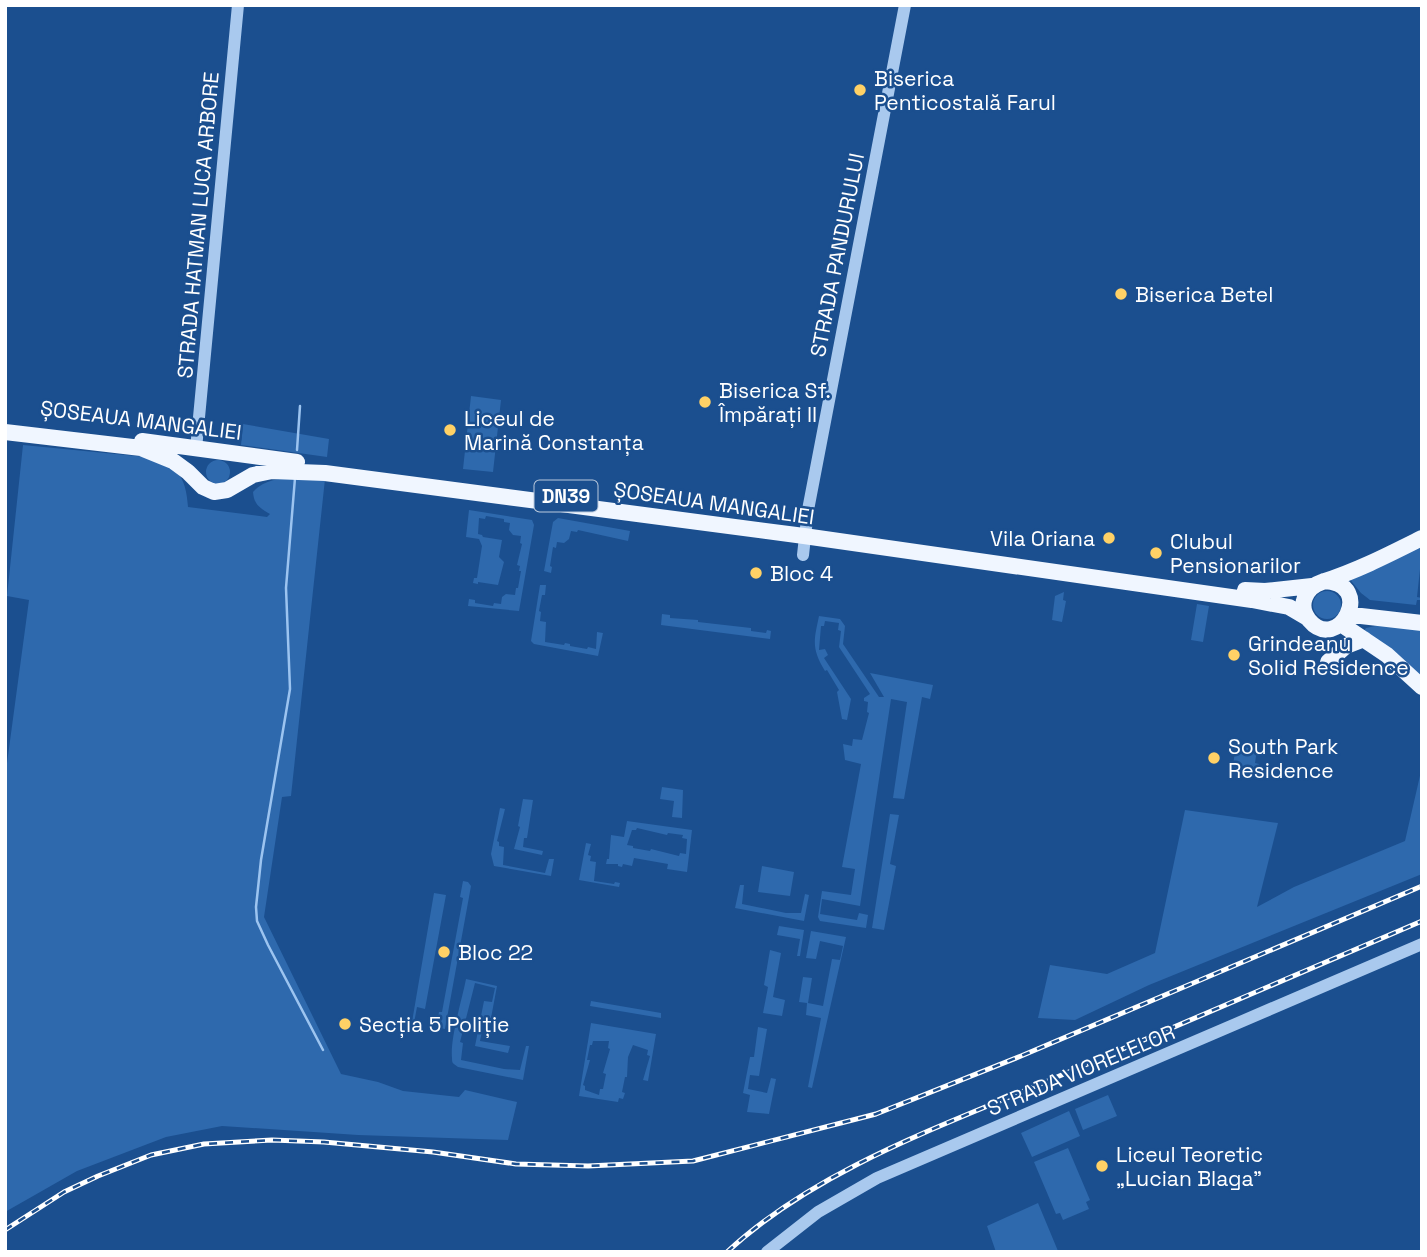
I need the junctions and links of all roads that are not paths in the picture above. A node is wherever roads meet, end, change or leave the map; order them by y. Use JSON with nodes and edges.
{"nodes":[{"id":1,"x":238,"y":5,"type":"edge"},
{"id":2,"x":905,"y":5,"type":"edge"},
{"id":3,"x":5,"y":424,"type":"edge"},
{"id":4,"x":5,"y":432,"type":"edge"},
{"id":5,"x":197,"y":449,"type":"junction"},
{"id":6,"x":227,"y":453,"type":"junction"},
{"id":7,"x":199,"y":481,"type":"junction"},
{"id":8,"x":227,"y":490,"type":"junction"},
{"id":9,"x":805,"y":532,"type":"junction"},
{"id":10,"x":1422,"y":538,"type":"edge"},
{"id":11,"x":803,"y":555,"type":"dead end"},
{"id":12,"x":1318,"y":584,"type":"junction"},
{"id":13,"x":1346,"y":613,"type":"junction"},
{"id":14,"x":1422,"y":614,"type":"edge"},
{"id":15,"x":1306,"y":617,"type":"junction"},
{"id":16,"x":1422,"y":624,"type":"edge"},
{"id":17,"x":1364,"y":639,"type":"junction"},
{"id":18,"x":1328,"y":662,"type":"dead end"},
{"id":19,"x":1422,"y":687,"type":"edge"},
{"id":20,"x":1422,"y":944,"type":"edge"},
{"id":21,"x":767,"y":1252,"type":"edge"}],
"edges":[{"from":1,"to":5,"type":"street","name":"STRADA HATMAN LUCA ARBORE"},
{"from":2,"to":9,"type":"street","name":"STRADA PANDURULUI"},
{"from":3,"to":5,"type":"main road","name":"ȘOSEAUA MANGALIEI","number":"DN39"},
{"from":4,"to":7,"type":"main road","name":"ȘOSEAUA MANGALIEI"},
{"from":5,"to":6,"type":"main road","name":"ȘOSEAUA MANGALIEI","number":"DN39"},
{"from":5,"to":7,"type":"main road"},
{"from":6,"to":8,"type":"main road"},
{"from":6,"to":9,"type":"main road","name":"ȘOSEAUA MANGALIEI","number":"DN39"},
{"from":7,"to":8,"type":"main road","name":"ȘOSEAUA MANGALIEI"},
{"from":8,"to":9,"type":"main road","name":"ȘOSEAUA MANGALIEI","number":"DN39"},
{"from":9,"to":11,"type":"street","name":"STRADA PANDURULUI"},
{"from":9,"to":12,"type":"main road","name":"ȘOSEAUA MANGALIEI","number":"DN39"},
{"from":9,"to":15,"type":"main road","name":"ȘOSEAUA MANGALIEI","number":"DN39"},
{"from":10,"to":12,"type":"main road","name":"ȘOSEAUA MANGALIEI"},
{"from":12,"to":13,"type":"main road","number":"DN39"},
{"from":12,"to":15,"type":"main road"},
{"from":13,"to":14,"type":"main road","number":"DN39"},
{"from":13,"to":15,"type":"main road","number":"DN39"},
{"from":13,"to":16,"type":"main road","number":"DN39"},
{"from":13,"to":17,"type":"main road"},
{"from":17,"to":18,"type":"main road"},
{"from":17,"to":19,"type":"main road"},
{"from":20,"to":21,"type":"street","name":"STRADA VIORELELOR"}]}
